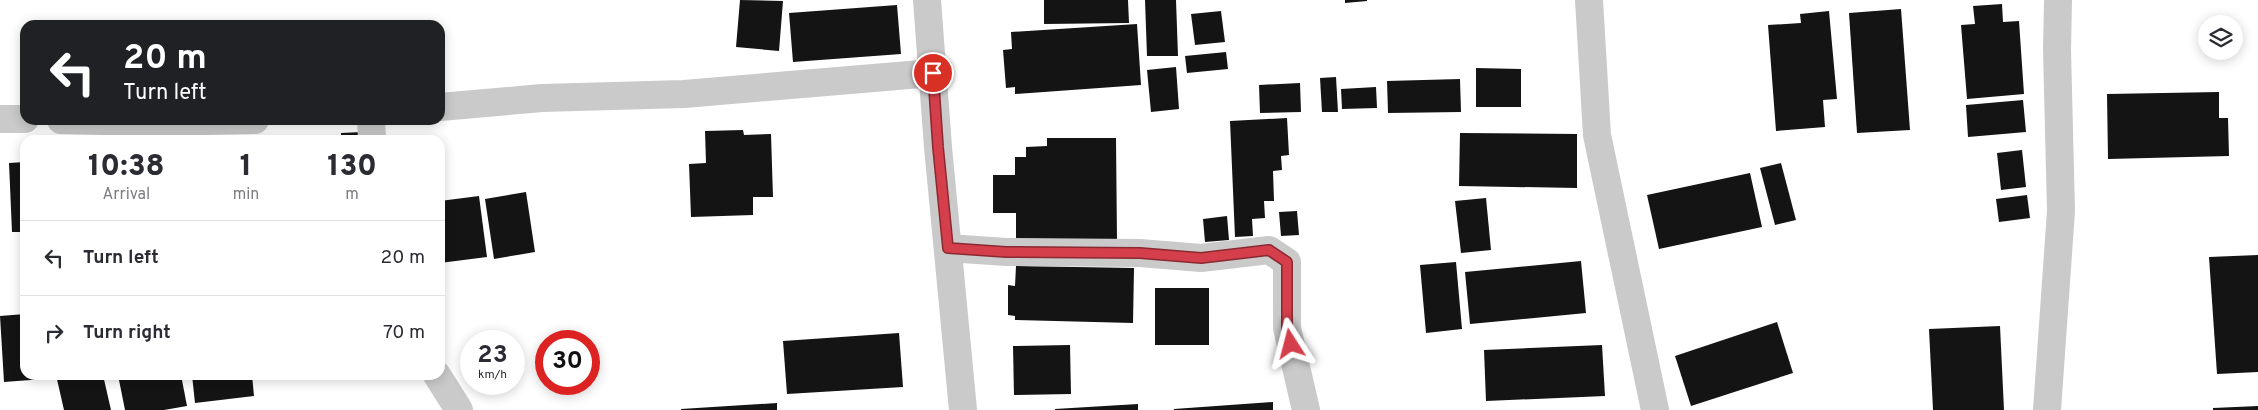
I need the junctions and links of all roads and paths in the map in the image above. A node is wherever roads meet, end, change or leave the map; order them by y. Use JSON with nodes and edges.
{"nodes":[{"id":1,"x":927,"y":0,"type":"edge"},
{"id":2,"x":1589,"y":0,"type":"edge"},
{"id":3,"x":2058,"y":0,"type":"edge"},
{"id":4,"x":933,"y":73,"type":"junction"},
{"id":5,"x":445,"y":107,"type":"edge"},
{"id":6,"x":0,"y":119,"type":"edge"},
{"id":7,"x":20,"y":119,"type":"edge"},
{"id":8,"x":948,"y":248,"type":"junction"},
{"id":9,"x":439,"y":380,"type":"edge"},
{"id":10,"x":451,"y":409,"type":"edge"},
{"id":11,"x":963,"y":410,"type":"edge"},
{"id":12,"x":1306,"y":410,"type":"edge"},
{"id":13,"x":1655,"y":410,"type":"edge"},
{"id":14,"x":2046,"y":410,"type":"edge"}],
"edges":[{"from":1,"to":4,"type":"street"},
{"from":2,"to":13,"type":"street"},
{"from":3,"to":14,"type":"street"},
{"from":4,"to":5,"type":"street"},
{"from":4,"to":8,"type":"street"},
{"from":6,"to":7,"type":"street"},
{"from":8,"to":11,"type":"street"},
{"from":8,"to":12,"type":"street"},
{"from":9,"to":10,"type":"street"}]}
